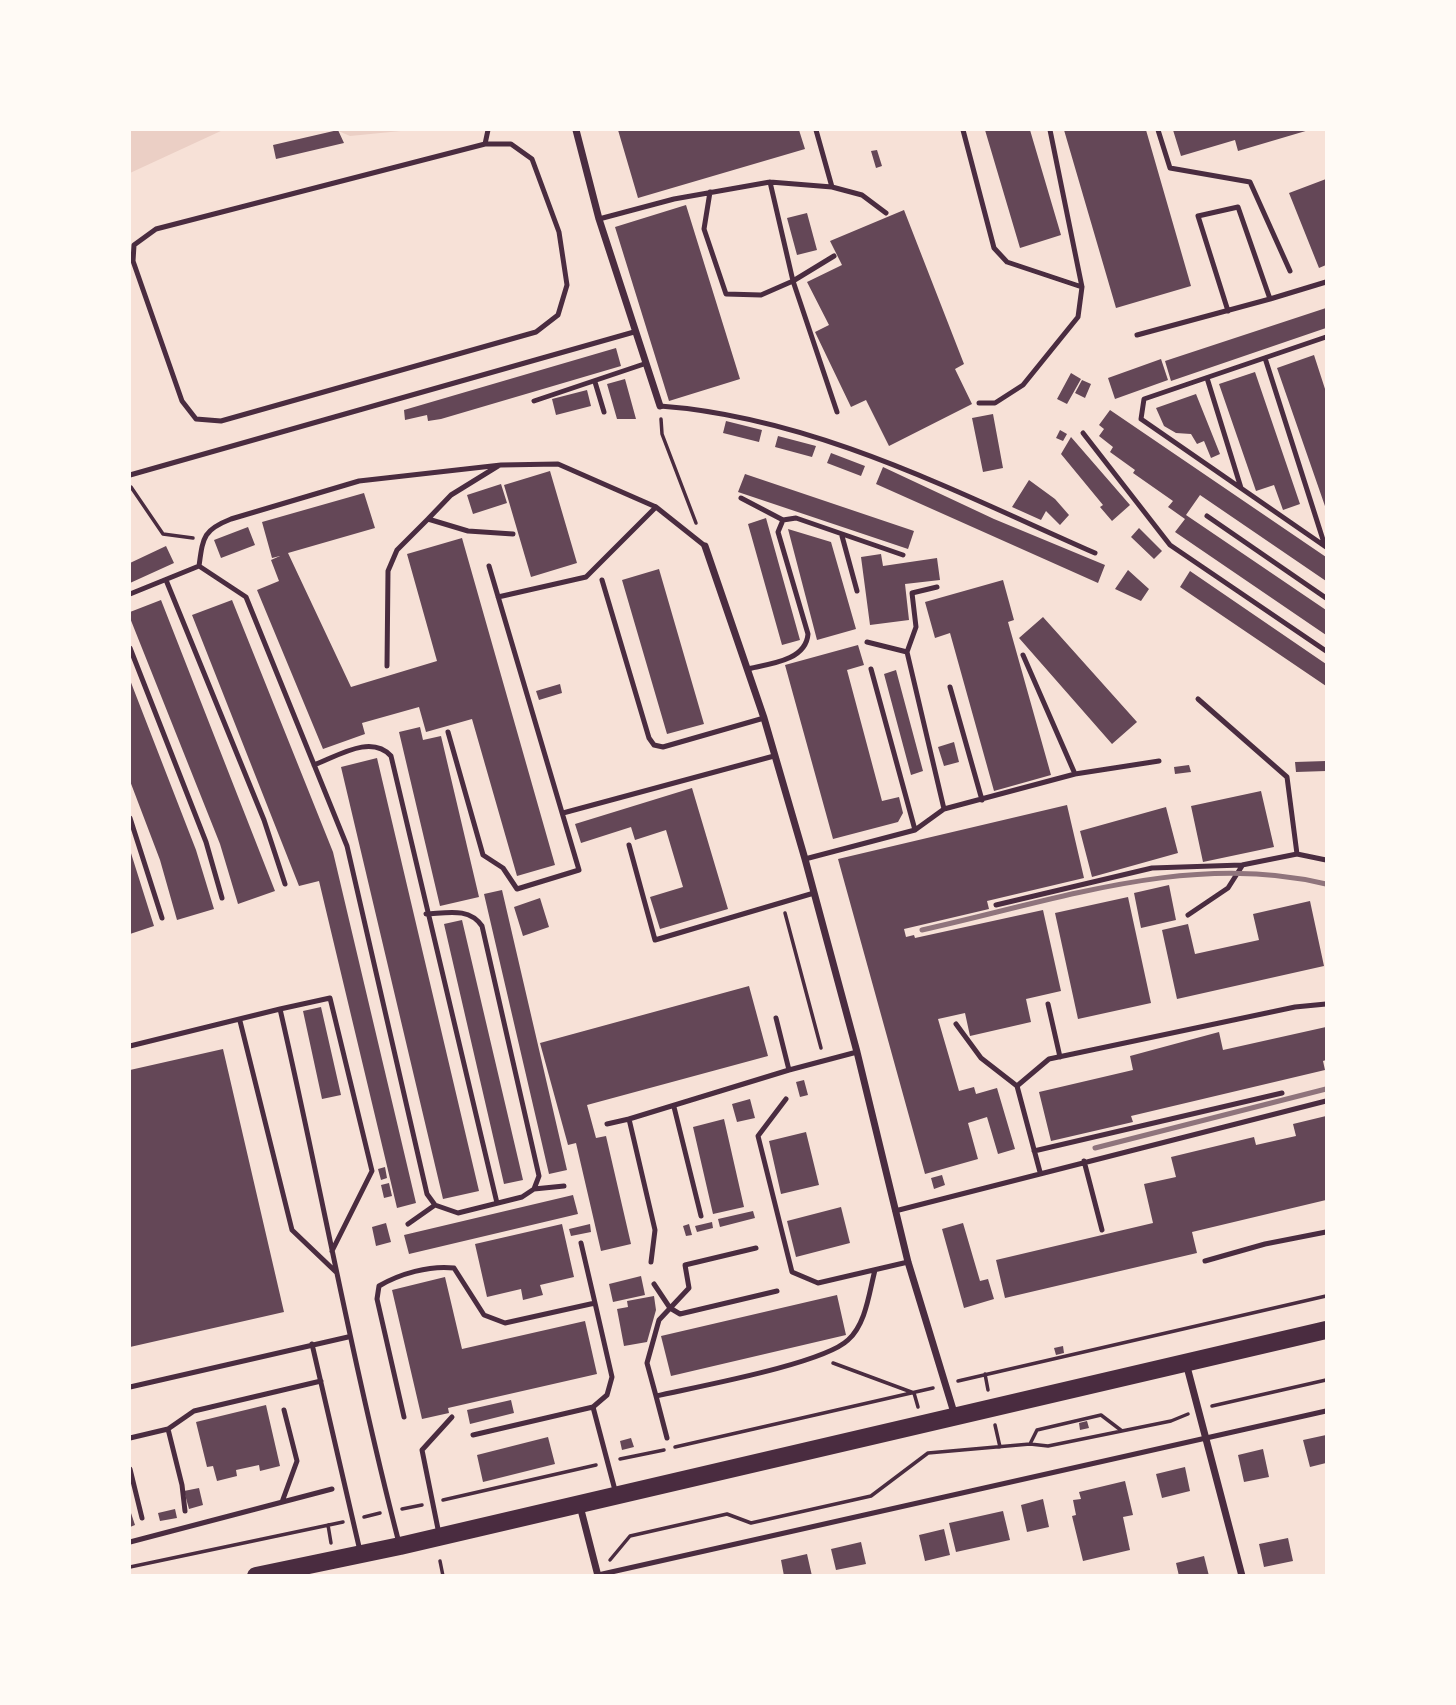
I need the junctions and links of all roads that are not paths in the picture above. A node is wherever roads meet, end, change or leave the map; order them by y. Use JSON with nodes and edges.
{"nodes":[{"id":1,"x":488,"y":130,"type":"edge"},
{"id":2,"x":576,"y":130,"type":"edge"},
{"id":3,"x":816,"y":130,"type":"edge"},
{"id":4,"x":963,"y":130,"type":"edge"},
{"id":5,"x":1050,"y":130,"type":"edge"},
{"id":6,"x":1158,"y":130,"type":"edge"},
{"id":7,"x":485,"y":144,"type":"junction"},
{"id":8,"x":770,"y":182,"type":"junction"},
{"id":9,"x":832,"y":187,"type":"junction"},
{"id":10,"x":710,"y":192,"type":"junction"},
{"id":11,"x":886,"y":212,"type":"dead end"},
{"id":12,"x":599,"y":219,"type":"junction"},
{"id":13,"x":834,"y":256,"type":"dead end"},
{"id":14,"x":1290,"y":271,"type":"dead end"},
{"id":15,"x":793,"y":281,"type":"junction"},
{"id":16,"x":1326,"y":282,"type":"edge"},
{"id":17,"x":1082,"y":287,"type":"junction"},
{"id":18,"x":1270,"y":299,"type":"junction"},
{"id":19,"x":1228,"y":312,"type":"junction"},
{"id":20,"x":634,"y":332,"type":"junction"},
{"id":21,"x":1137,"y":335,"type":"dead end"},
{"id":22,"x":1326,"y":338,"type":"edge"},
{"id":23,"x":1265,"y":358,"type":"junction"},
{"id":24,"x":644,"y":364,"type":"junction"},
{"id":25,"x":1207,"y":378,"type":"junction"},
{"id":26,"x":595,"y":382,"type":"junction"},
{"id":27,"x":534,"y":401,"type":"dead end"},
{"id":28,"x":979,"y":403,"type":"dead end"},
{"id":29,"x":660,"y":406,"type":"joint"},
{"id":30,"x":604,"y":412,"type":"dead end"},
{"id":31,"x":837,"y":412,"type":"dead end"},
{"id":32,"x":1083,"y":433,"type":"dead end"},
{"id":33,"x":130,"y":464,"type":"edge"},
{"id":34,"x":501,"y":465,"type":"junction"},
{"id":35,"x":132,"y":474,"type":"edge"},
{"id":36,"x":1242,"y":489,"type":"junction"},
{"id":37,"x":741,"y":498,"type":"dead end"},
{"id":38,"x":656,"y":507,"type":"junction"},
{"id":39,"x":1207,"y":516,"type":"dead end"},
{"id":40,"x":428,"y":519,"type":"junction"},
{"id":41,"x":783,"y":520,"type":"junction"},
{"id":42,"x":513,"y":534,"type":"dead end"},
{"id":43,"x":842,"y":536,"type":"junction"},
{"id":44,"x":705,"y":546,"type":"joint"},
{"id":45,"x":1326,"y":547,"type":"edge"},
{"id":46,"x":1095,"y":553,"type":"dead end"},
{"id":47,"x":903,"y":555,"type":"dead end"},
{"id":48,"x":200,"y":566,"type":"junction"},
{"id":49,"x":489,"y":566,"type":"dead end"},
{"id":50,"x":166,"y":580,"type":"junction"},
{"id":51,"x":602,"y":580,"type":"dead end"},
{"id":52,"x":937,"y":587,"type":"dead end"},
{"id":53,"x":857,"y":591,"type":"dead end"},
{"id":54,"x":130,"y":594,"type":"edge"},
{"id":55,"x":498,"y":597,"type":"junction"},
{"id":56,"x":1326,"y":598,"type":"edge"},
{"id":57,"x":867,"y":642,"type":"dead end"},
{"id":58,"x":130,"y":648,"type":"edge"},
{"id":59,"x":1326,"y":651,"type":"edge"},
{"id":60,"x":907,"y":652,"type":"junction"},
{"id":61,"x":1023,"y":655,"type":"dead end"},
{"id":62,"x":387,"y":666,"type":"dead end"},
{"id":63,"x":747,"y":669,"type":"junction"},
{"id":64,"x":871,"y":669,"type":"dead end"},
{"id":65,"x":950,"y":687,"type":"dead end"},
{"id":66,"x":1198,"y":699,"type":"dead end"},
{"id":67,"x":764,"y":718,"type":"junction"},
{"id":68,"x":448,"y":732,"type":"dead end"},
{"id":69,"x":774,"y":756,"type":"junction"},
{"id":70,"x":1159,"y":761,"type":"dead end"},
{"id":71,"x":314,"y":765,"type":"junction"},
{"id":72,"x":1074,"y":774,"type":"junction"},
{"id":73,"x":982,"y":800,"type":"junction"},
{"id":74,"x":944,"y":809,"type":"junction"},
{"id":75,"x":563,"y":813,"type":"junction"},
{"id":76,"x":130,"y":818,"type":"edge"},
{"id":77,"x":915,"y":830,"type":"junction"},
{"id":78,"x":629,"y":845,"type":"dead end"},
{"id":79,"x":1297,"y":853,"type":"junction"},
{"id":80,"x":805,"y":859,"type":"junction"},
{"id":81,"x":1326,"y":860,"type":"edge"},
{"id":82,"x":1242,"y":865,"type":"junction"},
{"id":83,"x":285,"y":884,"type":"dead end"},
{"id":84,"x":814,"y":893,"type":"junction"},
{"id":85,"x":222,"y":898,"type":"dead end"},
{"id":86,"x":996,"y":905,"type":"dead end"},
{"id":87,"x":426,"y":914,"type":"junction"},
{"id":88,"x":1188,"y":915,"type":"dead end"},
{"id":89,"x":162,"y":918,"type":"dead end"},
{"id":90,"x":1048,"y":1004,"type":"dead end"},
{"id":91,"x":1326,"y":1004,"type":"edge"},
{"id":92,"x":280,"y":1009,"type":"junction"},
{"id":93,"x":776,"y":1018,"type":"dead end"},
{"id":94,"x":240,"y":1021,"type":"junction"},
{"id":95,"x":956,"y":1024,"type":"dead end"},
{"id":96,"x":130,"y":1046,"type":"edge"},
{"id":97,"x":857,"y":1052,"type":"junction"},
{"id":98,"x":1060,"y":1057,"type":"junction"},
{"id":99,"x":789,"y":1070,"type":"junction"},
{"id":100,"x":1017,"y":1086,"type":"junction"},
{"id":101,"x":1282,"y":1093,"type":"dead end"},
{"id":102,"x":786,"y":1099,"type":"dead end"},
{"id":103,"x":1326,"y":1101,"type":"edge"},
{"id":104,"x":674,"y":1107,"type":"junction"},
{"id":105,"x":629,"y":1119,"type":"junction"},
{"id":106,"x":607,"y":1124,"type":"dead end"},
{"id":107,"x":1034,"y":1151,"type":"junction"},
{"id":108,"x":1084,"y":1161,"type":"junction"},
{"id":109,"x":1040,"y":1172,"type":"junction"},
{"id":110,"x":564,"y":1186,"type":"dead end"},
{"id":111,"x":534,"y":1189,"type":"junction"},
{"id":112,"x":496,"y":1203,"type":"junction"},
{"id":113,"x":435,"y":1205,"type":"junction"},
{"id":114,"x":895,"y":1211,"type":"junction"},
{"id":115,"x":701,"y":1216,"type":"dead end"},
{"id":116,"x":408,"y":1224,"type":"dead end"},
{"id":117,"x":1102,"y":1230,"type":"dead end"},
{"id":118,"x":1326,"y":1232,"type":"edge"},
{"id":119,"x":581,"y":1243,"type":"dead end"},
{"id":120,"x":756,"y":1248,"type":"dead end"},
{"id":121,"x":332,"y":1251,"type":"junction"},
{"id":122,"x":1205,"y":1261,"type":"dead end"},
{"id":123,"x":651,"y":1262,"type":"dead end"},
{"id":124,"x":908,"y":1262,"type":"junction"},
{"id":125,"x":875,"y":1270,"type":"junction"},
{"id":126,"x":336,"y":1272,"type":"junction"},
{"id":127,"x":654,"y":1284,"type":"dead end"},
{"id":128,"x":777,"y":1291,"type":"dead end"},
{"id":129,"x":595,"y":1303,"type":"junction"},
{"id":130,"x":670,"y":1308,"type":"junction"},
{"id":131,"x":1326,"y":1330,"type":"edge"},
{"id":132,"x":348,"y":1337,"type":"junction"},
{"id":133,"x":312,"y":1345,"type":"junction"},
{"id":134,"x":1186,"y":1363,"type":"junction"},
{"id":135,"x":321,"y":1381,"type":"junction"},
{"id":136,"x":130,"y":1387,"type":"edge"},
{"id":137,"x":656,"y":1396,"type":"junction"},
{"id":138,"x":593,"y":1407,"type":"junction"},
{"id":139,"x":284,"y":1410,"type":"dead end"},
{"id":140,"x":1326,"y":1411,"type":"edge"},
{"id":141,"x":452,"y":1417,"type":"dead end"},
{"id":142,"x":955,"y":1417,"type":"junction"},
{"id":143,"x":404,"y":1418,"type":"dead end"},
{"id":144,"x":168,"y":1429,"type":"junction"},
{"id":145,"x":473,"y":1435,"type":"dead end"},
{"id":146,"x":130,"y":1438,"type":"edge"},
{"id":147,"x":667,"y":1438,"type":"dead end"},
{"id":148,"x":1205,"y":1438,"type":"junction"},
{"id":149,"x":130,"y":1469,"type":"edge"},
{"id":150,"x":332,"y":1489,"type":"dead end"},
{"id":151,"x":615,"y":1494,"type":"junction"},
{"id":152,"x":282,"y":1502,"type":"junction"},
{"id":153,"x":579,"y":1502,"type":"junction"},
{"id":154,"x":185,"y":1511,"type":"dead end"},
{"id":155,"x":142,"y":1518,"type":"dead end"},
{"id":156,"x":439,"y":1536,"type":"junction"},
{"id":157,"x":130,"y":1542,"type":"edge"},
{"id":158,"x":400,"y":1546,"type":"junction"},
{"id":159,"x":360,"y":1554,"type":"junction"},
{"id":160,"x":598,"y":1575,"type":"edge"},
{"id":161,"x":256,"y":1576,"type":"edge"},
{"id":162,"x":1242,"y":1576,"type":"edge"}],
"edges":[{"from":1,"to":7,"type":"lane"},
{"from":2,"to":12,"type":"street"},
{"from":3,"to":9,"type":"lane"},
{"from":4,"to":17,"type":"lane"},
{"from":5,"to":17,"type":"lane"},
{"from":6,"to":14,"type":"lane"},
{"from":7,"to":7,"type":"lane"},
{"from":8,"to":9,"type":"lane"},
{"from":8,"to":10,"type":"lane"},
{"from":8,"to":15,"type":"lane"},
{"from":9,"to":11,"type":"lane"},
{"from":10,"to":12,"type":"lane"},
{"from":10,"to":15,"type":"lane"},
{"from":12,"to":20,"type":"street"},
{"from":13,"to":15,"type":"lane"},
{"from":15,"to":31,"type":"lane"},
{"from":16,"to":18,"type":"lane"},
{"from":17,"to":28,"type":"lane"},
{"from":18,"to":19,"type":"lane"},
{"from":18,"to":19,"type":"lane"},
{"from":19,"to":21,"type":"lane"},
{"from":20,"to":24,"type":"street"},
{"from":20,"to":35,"type":"lane"},
{"from":22,"to":23,"type":"lane"},
{"from":23,"to":25,"type":"lane"},
{"from":23,"to":45,"type":"lane"},
{"from":24,"to":26,"type":"lane"},
{"from":24,"to":29,"type":"street"},
{"from":25,"to":36,"type":"lane"},
{"from":25,"to":36,"type":"lane"},
{"from":26,"to":27,"type":"lane"},
{"from":26,"to":30,"type":"lane"},
{"from":29,"to":46,"type":"lane"},
{"from":32,"to":59,"type":"lane"},
{"from":33,"to":35,"type":"lane"},
{"from":34,"to":38,"type":"lane"},
{"from":34,"to":40,"type":"lane"},
{"from":34,"to":48,"type":"lane"},
{"from":36,"to":45,"type":"lane"},
{"from":37,"to":41,"type":"lane"},
{"from":38,"to":44,"type":"lane"},
{"from":38,"to":55,"type":"lane"},
{"from":39,"to":56,"type":"lane"},
{"from":40,"to":42,"type":"lane"},
{"from":40,"to":62,"type":"lane"},
{"from":41,"to":43,"type":"lane"},
{"from":41,"to":63,"type":"lane"},
{"from":43,"to":47,"type":"lane"},
{"from":43,"to":53,"type":"lane"},
{"from":44,"to":63,"type":"street"},
{"from":48,"to":50,"type":"lane"},
{"from":48,"to":71,"type":"lane"},
{"from":49,"to":55,"type":"lane"},
{"from":50,"to":54,"type":"lane"},
{"from":50,"to":83,"type":"lane"},
{"from":51,"to":67,"type":"lane"},
{"from":52,"to":60,"type":"lane"},
{"from":55,"to":75,"type":"lane"},
{"from":57,"to":60,"type":"lane"},
{"from":58,"to":85,"type":"lane"},
{"from":60,"to":74,"type":"lane"},
{"from":61,"to":72,"type":"lane"},
{"from":63,"to":67,"type":"street"},
{"from":64,"to":77,"type":"lane"},
{"from":65,"to":73,"type":"lane"},
{"from":66,"to":79,"type":"lane"},
{"from":67,"to":69,"type":"street"},
{"from":68,"to":75,"type":"lane"},
{"from":69,"to":75,"type":"lane"},
{"from":69,"to":80,"type":"street"},
{"from":70,"to":72,"type":"lane"},
{"from":71,"to":87,"type":"lane"},
{"from":71,"to":113,"type":"lane"},
{"from":72,"to":73,"type":"lane"},
{"from":73,"to":74,"type":"lane"},
{"from":74,"to":77,"type":"lane"},
{"from":76,"to":89,"type":"lane"},
{"from":77,"to":80,"type":"lane"},
{"from":78,"to":84,"type":"lane"},
{"from":79,"to":81,"type":"lane"},
{"from":79,"to":82,"type":"lane"},
{"from":80,"to":84,"type":"street"},
{"from":82,"to":86,"type":"lane"},
{"from":82,"to":88,"type":"lane"},
{"from":84,"to":97,"type":"street"},
{"from":87,"to":111,"type":"lane"},
{"from":87,"to":112,"type":"lane"},
{"from":90,"to":98,"type":"lane"},
{"from":91,"to":98,"type":"lane"},
{"from":92,"to":94,"type":"lane"},
{"from":92,"to":121,"type":"lane"},
{"from":92,"to":121,"type":"lane"},
{"from":93,"to":99,"type":"lane"},
{"from":94,"to":96,"type":"lane"},
{"from":94,"to":126,"type":"lane"},
{"from":95,"to":100,"type":"lane"},
{"from":97,"to":99,"type":"lane"},
{"from":97,"to":114,"type":"street"},
{"from":98,"to":100,"type":"lane"},
{"from":99,"to":104,"type":"lane"},
{"from":100,"to":107,"type":"lane"},
{"from":101,"to":107,"type":"lane"},
{"from":102,"to":125,"type":"lane"},
{"from":103,"to":108,"type":"lane"},
{"from":104,"to":105,"type":"lane"},
{"from":104,"to":115,"type":"lane"},
{"from":105,"to":106,"type":"lane"},
{"from":105,"to":123,"type":"lane"},
{"from":107,"to":109,"type":"lane"},
{"from":108,"to":109,"type":"lane"},
{"from":108,"to":117,"type":"lane"},
{"from":109,"to":114,"type":"lane"},
{"from":110,"to":111,"type":"lane"},
{"from":111,"to":112,"type":"lane"},
{"from":112,"to":113,"type":"lane"},
{"from":113,"to":116,"type":"lane"},
{"from":114,"to":124,"type":"street"},
{"from":118,"to":122,"type":"lane"},
{"from":119,"to":129,"type":"lane"},
{"from":120,"to":130,"type":"lane"},
{"from":121,"to":126,"type":"lane"},
{"from":124,"to":125,"type":"lane"},
{"from":124,"to":142,"type":"street"},
{"from":125,"to":137,"type":"lane"},
{"from":126,"to":132,"type":"lane"},
{"from":127,"to":130,"type":"lane"},
{"from":128,"to":130,"type":"lane"},
{"from":129,"to":138,"type":"lane"},
{"from":129,"to":143,"type":"lane"},
{"from":130,"to":137,"type":"lane"},
{"from":131,"to":134,"type":"main road"},
{"from":132,"to":133,"type":"lane"},
{"from":132,"to":158,"type":"lane"},
{"from":133,"to":135,"type":"lane"},
{"from":133,"to":136,"type":"lane"},
{"from":134,"to":142,"type":"main road"},
{"from":134,"to":148,"type":"street"},
{"from":135,"to":144,"type":"lane"},
{"from":135,"to":159,"type":"lane"},
{"from":137,"to":147,"type":"lane"},
{"from":138,"to":145,"type":"lane"},
{"from":138,"to":151,"type":"lane"},
{"from":139,"to":152,"type":"lane"},
{"from":140,"to":148,"type":"lane"},
{"from":141,"to":156,"type":"lane"},
{"from":142,"to":151,"type":"main road"},
{"from":144,"to":146,"type":"lane"},
{"from":144,"to":154,"type":"lane"},
{"from":148,"to":160,"type":"lane"},
{"from":148,"to":162,"type":"street"},
{"from":149,"to":155,"type":"lane"},
{"from":150,"to":152,"type":"lane"},
{"from":151,"to":153,"type":"main road"},
{"from":152,"to":157,"type":"lane"},
{"from":153,"to":156,"type":"main road"},
{"from":153,"to":160,"type":"street"},
{"from":156,"to":158,"type":"main road"},
{"from":158,"to":159,"type":"main road"},
{"from":159,"to":161,"type":"main road"}]}
